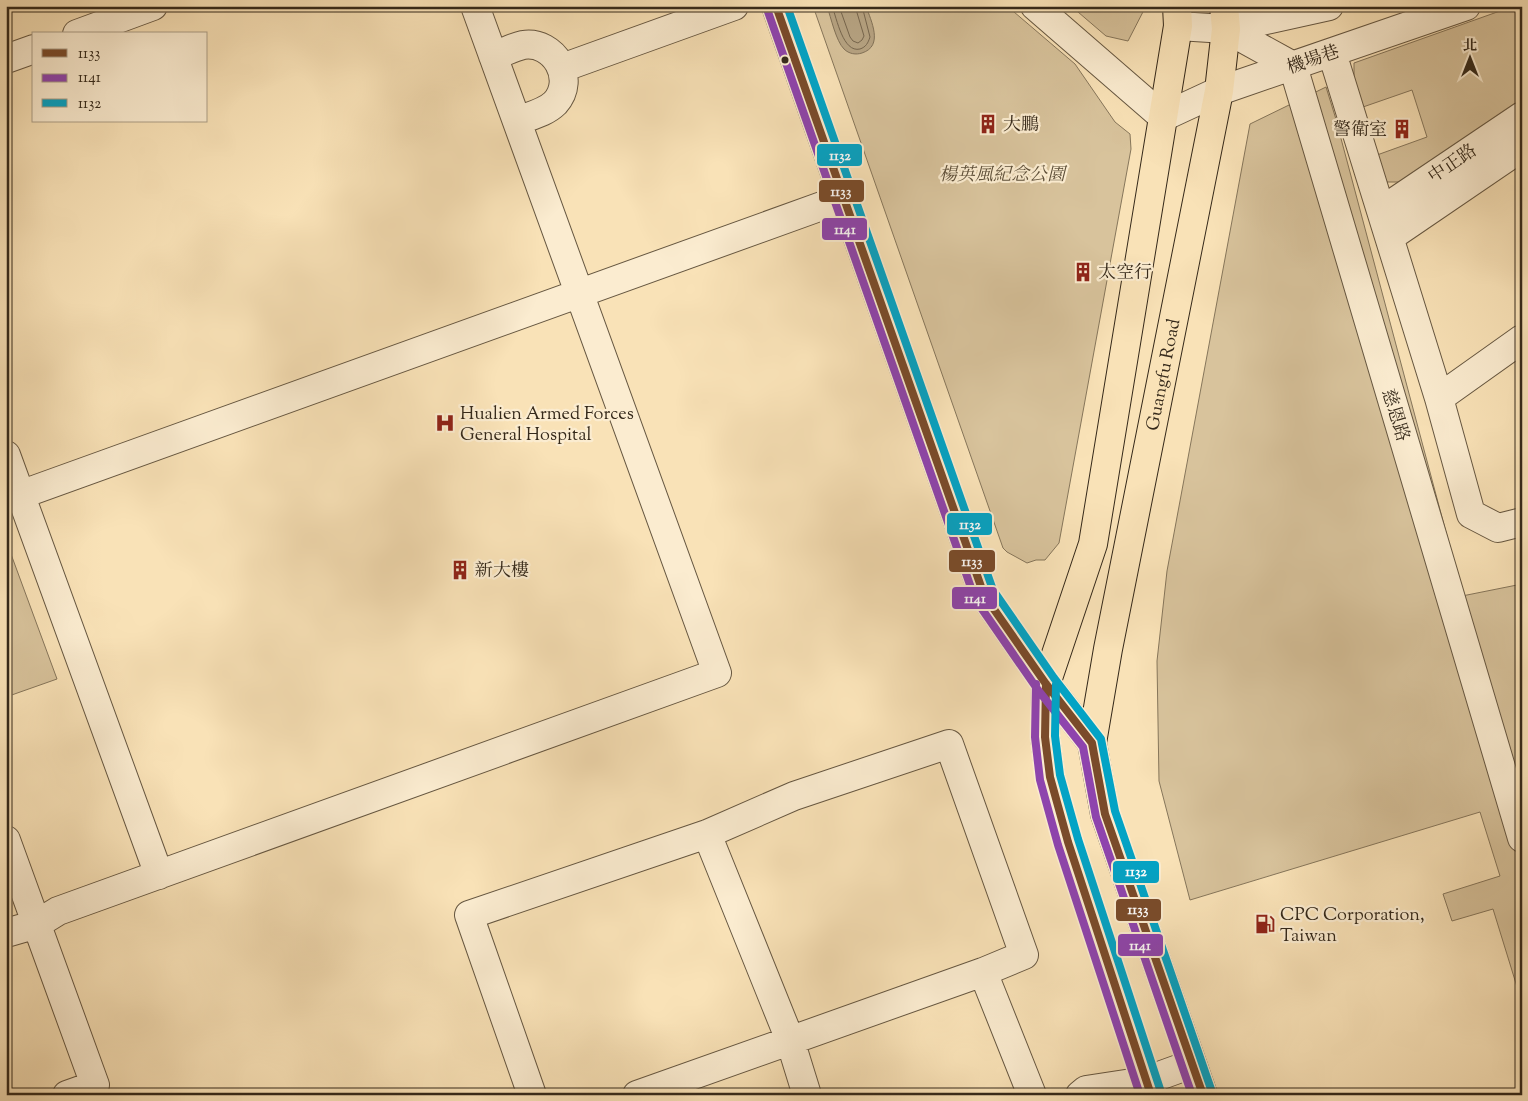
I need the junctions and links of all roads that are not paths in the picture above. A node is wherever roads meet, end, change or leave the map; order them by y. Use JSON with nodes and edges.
{"nodes":[{"id":1,"x":153,"y":6,"type":"edge"},
{"id":2,"x":475,"y":6,"type":"edge"},
{"id":3,"x":734,"y":6,"type":"edge"},
{"id":4,"x":776,"y":6,"type":"edge"},
{"id":5,"x":1035,"y":6,"type":"edge"},
{"id":6,"x":1329,"y":6,"type":"edge"},
{"id":7,"x":1466,"y":6,"type":"edge"},
{"id":8,"x":1178,"y":16,"type":"edge"},
{"id":9,"x":1225,"y":18,"type":"edge"},
{"id":10,"x":82,"y":32,"type":"edge"},
{"id":11,"x":32,"y":50,"type":"edge"},
{"id":12,"x":1332,"y":53,"type":"junction"},
{"id":13,"x":493,"y":56,"type":"junction"},
{"id":14,"x":6,"y":59,"type":"edge"},
{"id":15,"x":1293,"y":66,"type":"junction"},
{"id":16,"x":562,"y":68,"type":"junction"},
{"id":17,"x":1219,"y":91,"type":"junction"},
{"id":18,"x":1522,"y":116,"type":"edge"},
{"id":19,"x":1163,"y":117,"type":"junction"},
{"id":20,"x":516,"y":121,"type":"junction"},
{"id":21,"x":1522,"y":147,"type":"edge"},
{"id":22,"x":844,"y":198,"type":"junction"},
{"id":23,"x":1381,"y":210,"type":"junction"},
{"id":24,"x":1390,"y":237,"type":"junction"},
{"id":25,"x":579,"y":293,"type":"junction"},
{"id":26,"x":1522,"y":339,"type":"edge"},
{"id":27,"x":1439,"y":398,"type":"junction"},
{"id":28,"x":6,"y":455,"type":"edge"},
{"id":29,"x":13,"y":497,"type":"edge"},
{"id":30,"x":1522,"y":522,"type":"edge"},
{"id":31,"x":1046,"y":684,"type":"junction"},
{"id":32,"x":1092,"y":743,"type":"junction"},
{"id":33,"x":707,"y":834,"type":"junction"},
{"id":34,"x":1522,"y":838,"type":"edge"},
{"id":35,"x":6,"y":840,"type":"edge"},
{"id":36,"x":159,"y":874,"type":"junction"},
{"id":37,"x":37,"y":924,"type":"junction"},
{"id":38,"x":6,"y":933,"type":"edge"},
{"id":39,"x":984,"y":972,"type":"junction"},
{"id":40,"x":790,"y":1040,"type":"junction"},
{"id":41,"x":1192,"y":1064,"type":"junction"},
{"id":42,"x":1148,"y":1088,"type":"edge"},
{"id":43,"x":67,"y":1095,"type":"edge"},
{"id":44,"x":532,"y":1095,"type":"edge"},
{"id":45,"x":637,"y":1095,"type":"edge"},
{"id":46,"x":807,"y":1095,"type":"edge"},
{"id":47,"x":1032,"y":1095,"type":"edge"},
{"id":48,"x":1080,"y":1095,"type":"edge"},
{"id":49,"x":1203,"y":1095,"type":"edge"}],
"edges":[{"from":1,"to":10,"type":"street"},
{"from":2,"to":13,"type":"street"},
{"from":3,"to":16,"type":"street"},
{"from":4,"to":22,"type":"street"},
{"from":5,"to":19,"type":"street"},
{"from":6,"to":9,"type":"street"},
{"from":7,"to":12,"type":"street","name":"機場巷"},
{"from":8,"to":9,"type":"street"},
{"from":8,"to":19,"type":"main road"},
{"from":9,"to":15,"type":"street"},
{"from":9,"to":17,"type":"main road","name":"Guangfu Road"},
{"from":11,"to":14,"type":"street"},
{"from":12,"to":15,"type":"street","name":"機場巷"},
{"from":12,"to":23,"type":"street"},
{"from":13,"to":16,"type":"street"},
{"from":13,"to":20,"type":"street"},
{"from":15,"to":17,"type":"street","name":"機場巷"},
{"from":15,"to":34,"type":"street","name":"慈恩路"},
{"from":16,"to":20,"type":"street"},
{"from":17,"to":19,"type":"street","name":"機場巷"},
{"from":17,"to":32,"type":"main road","name":"Guangfu Road"},
{"from":18,"to":23,"type":"street","name":"中正路"},
{"from":19,"to":31,"type":"main road"},
{"from":20,"to":25,"type":"street"},
{"from":21,"to":24,"type":"street","name":"中正路"},
{"from":22,"to":25,"type":"street"},
{"from":22,"to":31,"type":"street"},
{"from":23,"to":24,"type":"street"},
{"from":24,"to":27,"type":"street"},
{"from":25,"to":29,"type":"street"},
{"from":25,"to":36,"type":"street"},
{"from":26,"to":27,"type":"street"},
{"from":27,"to":30,"type":"street"},
{"from":28,"to":29,"type":"street"},
{"from":29,"to":36,"type":"street"},
{"from":31,"to":32,"type":"street"},
{"from":31,"to":42,"type":"main road"},
{"from":32,"to":41,"type":"main road"},
{"from":33,"to":39,"type":"street"},
{"from":33,"to":40,"type":"street"},
{"from":33,"to":44,"type":"street"},
{"from":35,"to":37,"type":"street"},
{"from":36,"to":37,"type":"street"},
{"from":37,"to":38,"type":"street"},
{"from":37,"to":43,"type":"street"},
{"from":39,"to":40,"type":"street"},
{"from":39,"to":47,"type":"street"},
{"from":40,"to":45,"type":"street"},
{"from":40,"to":46,"type":"street"},
{"from":41,"to":42,"type":"street"},
{"from":41,"to":49,"type":"main road"},
{"from":42,"to":48,"type":"street"}]}
